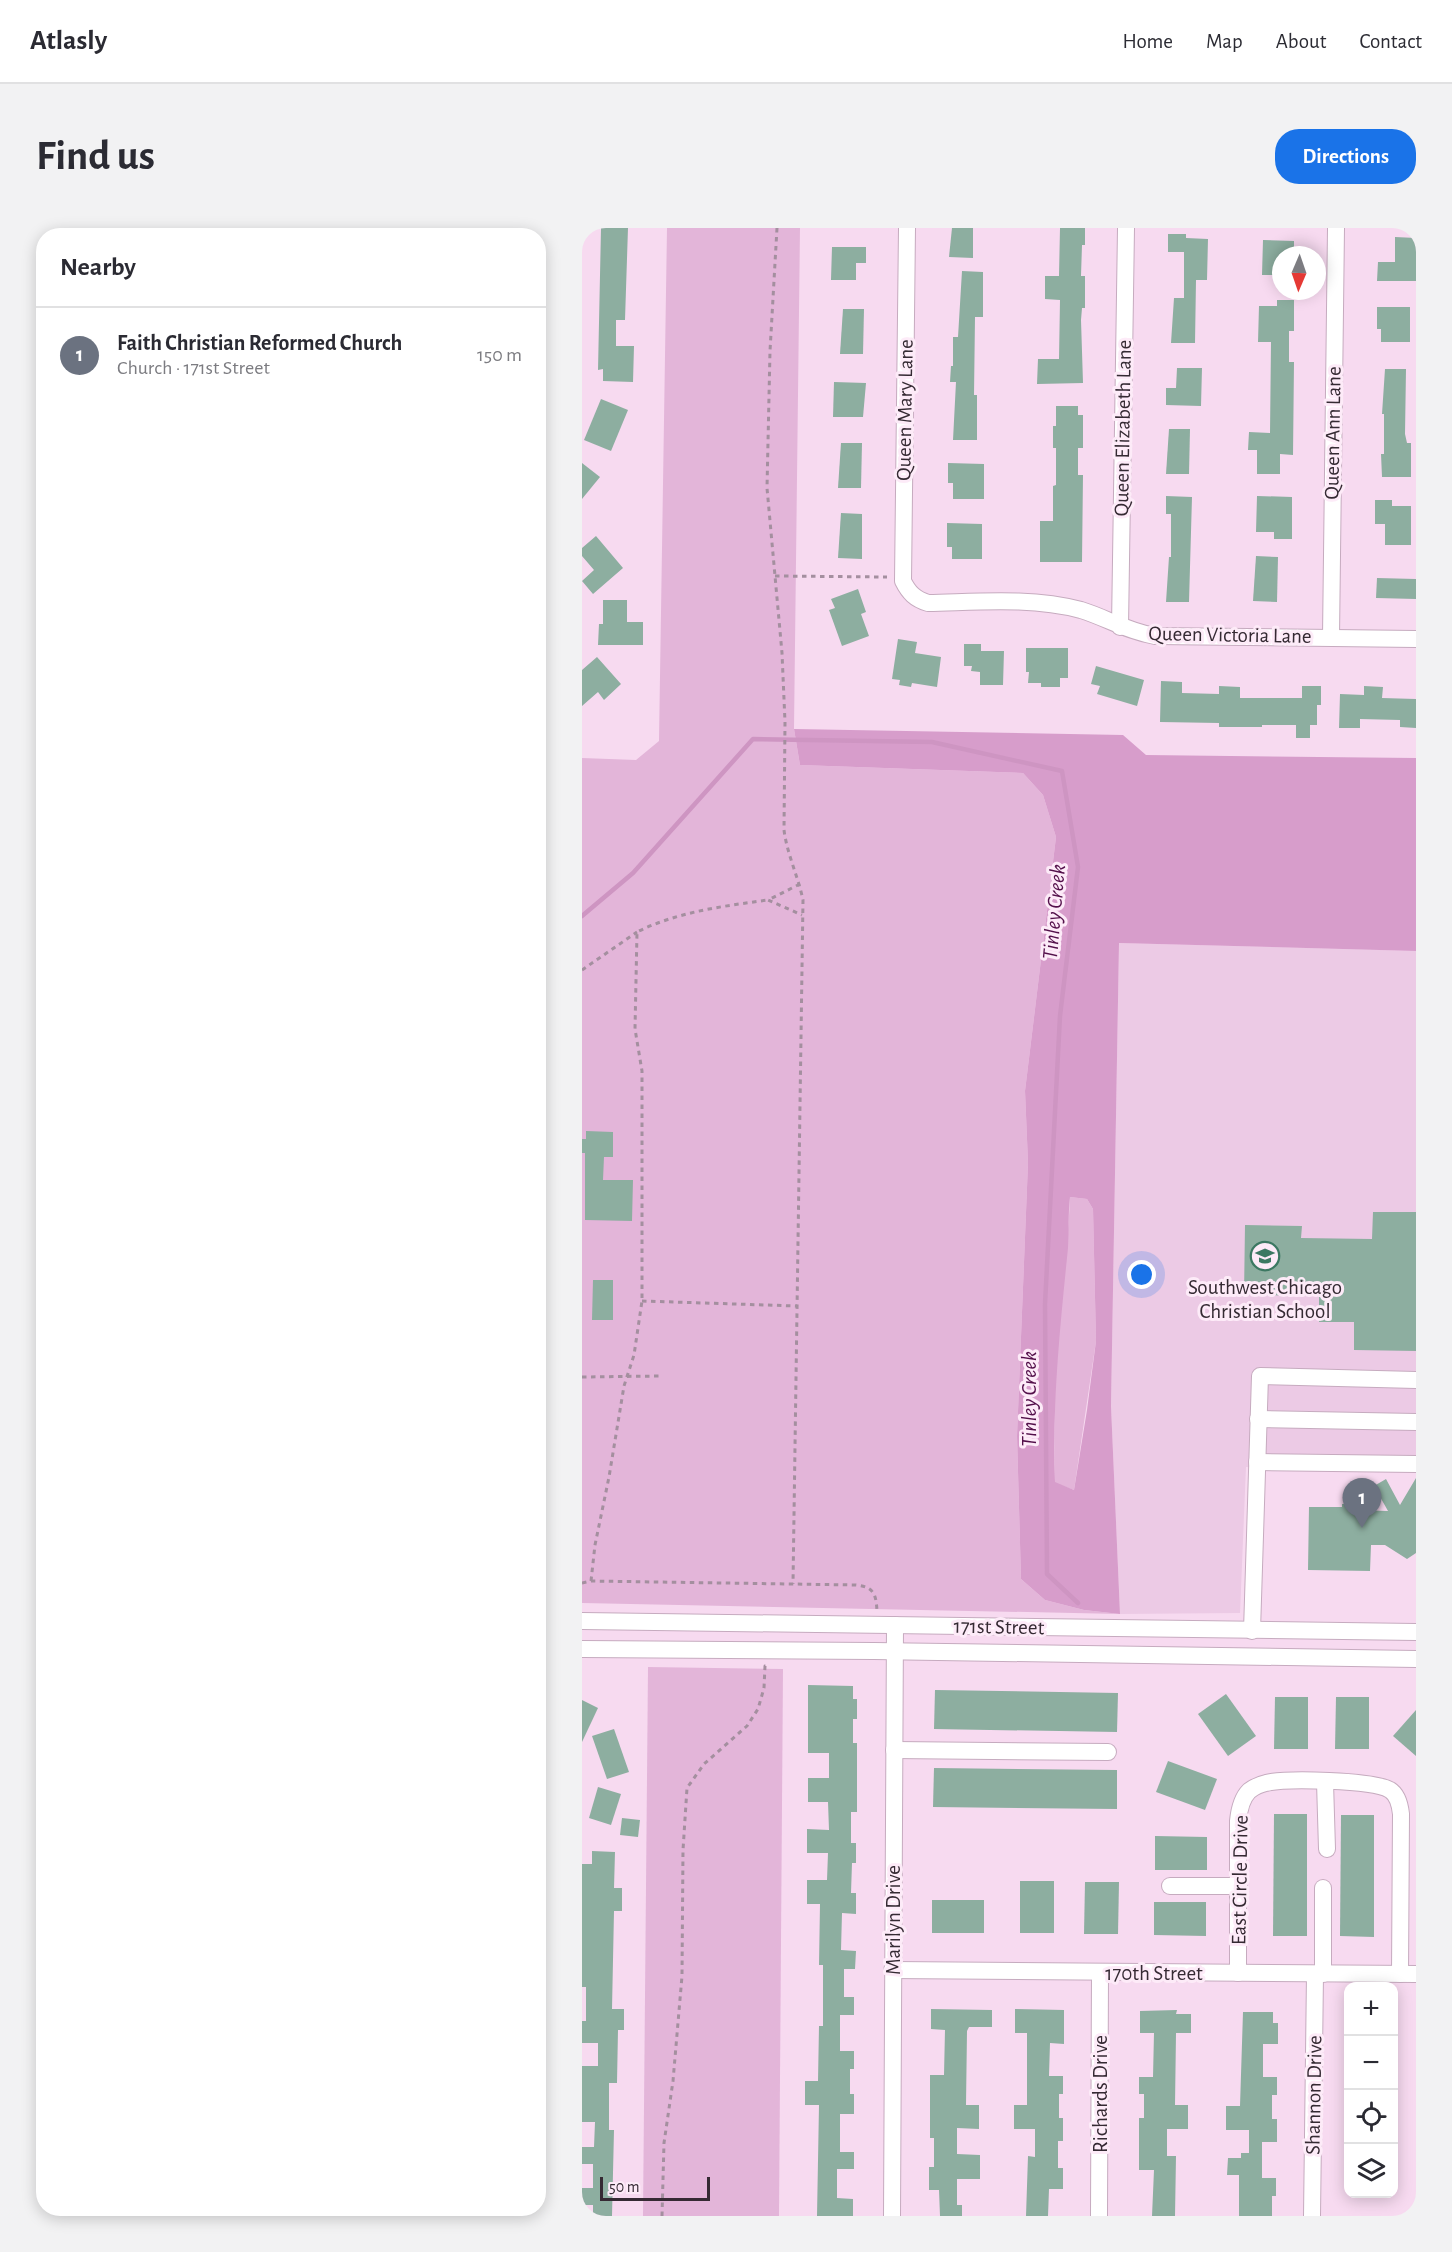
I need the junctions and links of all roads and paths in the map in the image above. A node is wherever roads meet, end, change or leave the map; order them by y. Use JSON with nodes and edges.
{"nodes":[{"id":1,"x":777,"y":228,"type":"edge"},
{"id":2,"x":907,"y":228,"type":"edge"},
{"id":3,"x":1126,"y":228,"type":"edge"},
{"id":4,"x":1336,"y":228,"type":"edge"},
{"id":5,"x":775,"y":576,"type":"junction"},
{"id":6,"x":906,"y":584,"type":"junction"},
{"id":7,"x":1120,"y":627,"type":"junction"},
{"id":8,"x":1331,"y":637,"type":"junction"},
{"id":9,"x":1416,"y":639,"type":"edge"},
{"id":10,"x":800,"y":884,"type":"junction"},
{"id":11,"x":768,"y":900,"type":"junction"},
{"id":12,"x":802,"y":915,"type":"junction"},
{"id":13,"x":637,"y":932,"type":"junction"},
{"id":14,"x":582,"y":970,"type":"edge"},
{"id":15,"x":642,"y":1301,"type":"junction"},
{"id":16,"x":797,"y":1306,"type":"junction"},
{"id":17,"x":660,"y":1376,"type":"dead end"},
{"id":18,"x":582,"y":1377,"type":"edge"},
{"id":19,"x":626,"y":1378,"type":"junction"},
{"id":20,"x":1416,"y":1380,"type":"edge"},
{"id":21,"x":1258,"y":1419,"type":"junction"},
{"id":22,"x":1416,"y":1422,"type":"edge"},
{"id":23,"x":1257,"y":1462,"type":"junction"},
{"id":24,"x":1416,"y":1464,"type":"edge"},
{"id":25,"x":591,"y":1581,"type":"junction"},
{"id":26,"x":582,"y":1582,"type":"edge"},
{"id":27,"x":793,"y":1584,"type":"junction"},
{"id":28,"x":877,"y":1613,"type":"dead end"},
{"id":29,"x":582,"y":1621,"type":"edge"},
{"id":30,"x":895,"y":1625,"type":"junction"},
{"id":31,"x":1252,"y":1631,"type":"junction"},
{"id":32,"x":1416,"y":1632,"type":"edge"},
{"id":33,"x":582,"y":1649,"type":"edge"},
{"id":34,"x":894,"y":1651,"type":"junction"},
{"id":35,"x":1416,"y":1659,"type":"edge"},
{"id":36,"x":765,"y":1666,"type":"dead end"},
{"id":37,"x":894,"y":1750,"type":"junction"},
{"id":38,"x":1108,"y":1752,"type":"dead end"},
{"id":39,"x":1322,"y":1782,"type":"junction"},
{"id":40,"x":1327,"y":1849,"type":"dead end"},
{"id":41,"x":1170,"y":1886,"type":"dead end"},
{"id":42,"x":1239,"y":1886,"type":"junction"},
{"id":43,"x":1323,"y":1888,"type":"dead end"},
{"id":44,"x":892,"y":1970,"type":"junction"},
{"id":45,"x":1100,"y":1973,"type":"junction"},
{"id":46,"x":1238,"y":1973,"type":"junction"},
{"id":47,"x":1319,"y":1974,"type":"junction"},
{"id":48,"x":1408,"y":1974,"type":"edge"},
{"id":49,"x":662,"y":2216,"type":"edge"},
{"id":50,"x":892,"y":2216,"type":"edge"},
{"id":51,"x":1099,"y":2216,"type":"edge"},
{"id":52,"x":1312,"y":2216,"type":"edge"}],
"edges":[{"from":1,"to":5,"type":"path"},
{"from":2,"to":6,"type":"street","name":"Queen Mary Lane"},
{"from":3,"to":7,"type":"street","name":"Queen Elizabeth Lane"},
{"from":4,"to":8,"type":"street","name":"Queen Ann Lane"},
{"from":5,"to":6,"type":"path"},
{"from":5,"to":10,"type":"path"},
{"from":6,"to":7,"type":"street","name":"Queen Victoria Lane"},
{"from":7,"to":8,"type":"street","name":"Queen Victoria Lane"},
{"from":8,"to":9,"type":"street","name":"Queen Victoria Lane"},
{"from":10,"to":11,"type":"path"},
{"from":10,"to":12,"type":"path"},
{"from":11,"to":12,"type":"path"},
{"from":11,"to":13,"type":"path"},
{"from":12,"to":16,"type":"path"},
{"from":13,"to":14,"type":"path"},
{"from":13,"to":15,"type":"path"},
{"from":15,"to":16,"type":"path"},
{"from":15,"to":19,"type":"path"},
{"from":16,"to":27,"type":"path"},
{"from":17,"to":19,"type":"path"},
{"from":18,"to":19,"type":"path"},
{"from":19,"to":25,"type":"path"},
{"from":20,"to":21,"type":"street"},
{"from":21,"to":22,"type":"street"},
{"from":21,"to":23,"type":"street"},
{"from":23,"to":24,"type":"street"},
{"from":23,"to":31,"type":"street"},
{"from":25,"to":26,"type":"path"},
{"from":25,"to":27,"type":"path"},
{"from":27,"to":28,"type":"path"},
{"from":29,"to":30,"type":"street","name":"171st Street"},
{"from":30,"to":31,"type":"street","name":"171st Street"},
{"from":30,"to":34,"type":"street","name":"Marilyn Drive"},
{"from":31,"to":32,"type":"street","name":"171st Street"},
{"from":33,"to":34,"type":"street","name":"171st Street"},
{"from":34,"to":35,"type":"street","name":"171st Street"},
{"from":34,"to":37,"type":"street","name":"Marilyn Drive"},
{"from":36,"to":49,"type":"path"},
{"from":37,"to":38,"type":"street"},
{"from":37,"to":44,"type":"street","name":"Marilyn Drive"},
{"from":39,"to":40,"type":"street"},
{"from":39,"to":42,"type":"street","name":"East Circle Drive"},
{"from":39,"to":48,"type":"street","name":"East Circle Drive"},
{"from":41,"to":42,"type":"street"},
{"from":42,"to":46,"type":"street","name":"East Circle Drive"},
{"from":43,"to":47,"type":"street","name":"Shannon Drive"},
{"from":44,"to":45,"type":"street","name":"170th Street"},
{"from":44,"to":50,"type":"street","name":"Marilyn Drive"},
{"from":45,"to":46,"type":"street","name":"170th Street"},
{"from":45,"to":51,"type":"street","name":"Richards Drive"},
{"from":46,"to":47,"type":"street","name":"170th Street"},
{"from":47,"to":48,"type":"street","name":"170th Street"},
{"from":47,"to":52,"type":"street","name":"Shannon Drive"}]}
